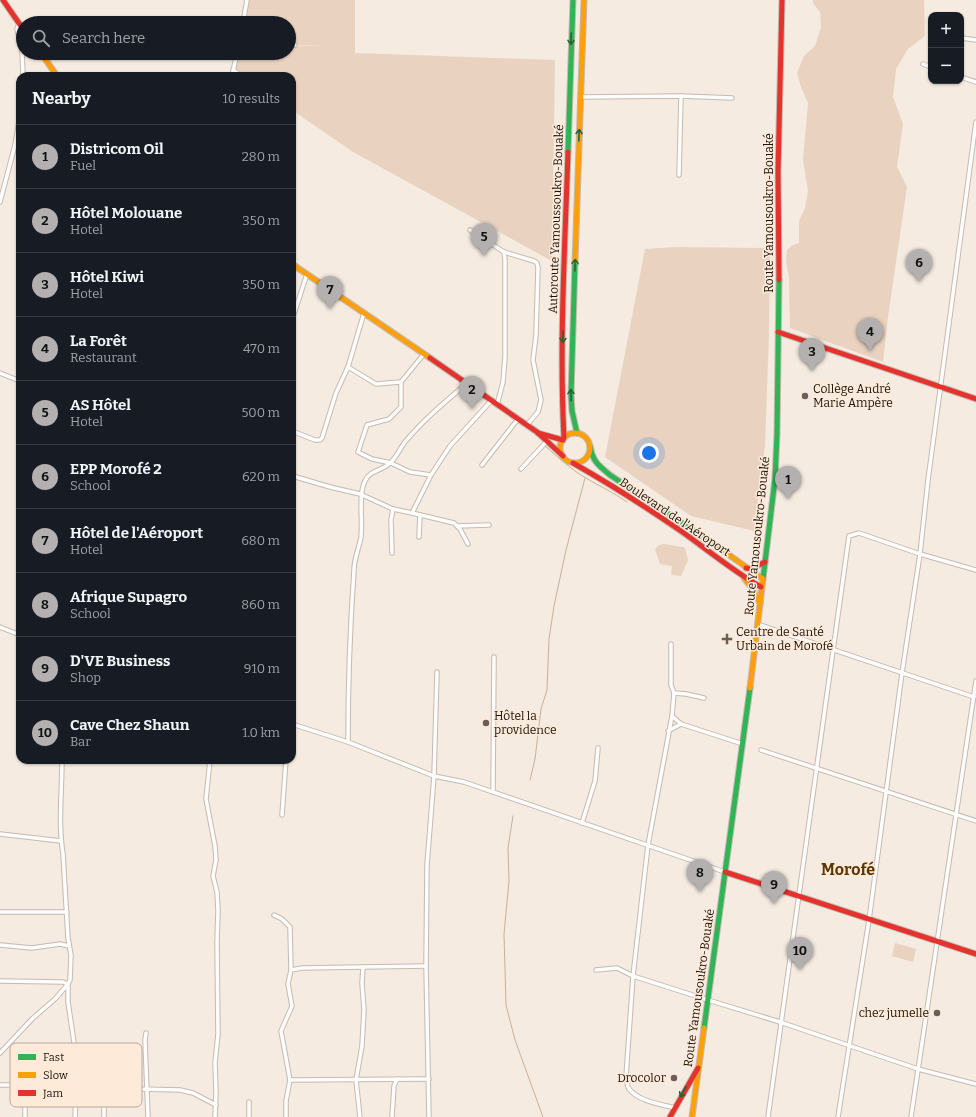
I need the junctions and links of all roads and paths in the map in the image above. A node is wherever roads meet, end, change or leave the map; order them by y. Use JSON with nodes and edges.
{"nodes":[{"id":1,"x":3,"y":0,"type":"edge"},
{"id":2,"x":247,"y":0,"type":"edge"},
{"id":3,"x":573,"y":0,"type":"edge"},
{"id":4,"x":584,"y":0,"type":"edge"},
{"id":5,"x":782,"y":0,"type":"edge"},
{"id":6,"x":244,"y":16,"type":"edge"},
{"id":7,"x":16,"y":20,"type":"edge"},
{"id":8,"x":964,"y":38,"type":"edge"},
{"id":9,"x":976,"y":40,"type":"edge"},
{"id":10,"x":22,"y":60,"type":"edge"},
{"id":11,"x":45,"y":60,"type":"edge"},
{"id":12,"x":236,"y":60,"type":"edge"},
{"id":13,"x":923,"y":64,"type":"dead end"},
{"id":14,"x":928,"y":66,"type":"edge"},
{"id":15,"x":234,"y":70,"type":"joint"},
{"id":16,"x":23,"y":72,"type":"edge"},
{"id":17,"x":54,"y":72,"type":"edge"},
{"id":18,"x":237,"y":72,"type":"edge"},
{"id":19,"x":964,"y":78,"type":"edge"},
{"id":20,"x":976,"y":82,"type":"edge"},
{"id":21,"x":681,"y":96,"type":"junction"},
{"id":22,"x":580,"y":97,"type":"junction"},
{"id":23,"x":732,"y":98,"type":"dead end"},
{"id":24,"x":976,"y":122,"type":"edge"},
{"id":25,"x":976,"y":126,"type":"edge"},
{"id":26,"x":16,"y":138,"type":"edge"},
{"id":27,"x":679,"y":175,"type":"dead end"},
{"id":28,"x":0,"y":202,"type":"edge"},
{"id":29,"x":470,"y":230,"type":"dead end"},
{"id":30,"x":504,"y":252,"type":"junction"},
{"id":31,"x":296,"y":267,"type":"edge"},
{"id":32,"x":307,"y":274,"type":"junction"},
{"id":33,"x":296,"y":308,"type":"edge"},
{"id":34,"x":364,"y":313,"type":"junction"},
{"id":35,"x":778,"y":332,"type":"junction"},
{"id":36,"x":424,"y":354,"type":"junction"},
{"id":37,"x":348,"y":367,"type":"junction"},
{"id":38,"x":0,"y":373,"type":"edge"},
{"id":39,"x":16,"y":379,"type":"edge"},
{"id":40,"x":401,"y":382,"type":"junction"},
{"id":41,"x":466,"y":384,"type":"junction"},
{"id":42,"x":940,"y":387,"type":"junction"},
{"id":43,"x":976,"y":399,"type":"edge"},
{"id":44,"x":491,"y":401,"type":"junction"},
{"id":45,"x":497,"y":405,"type":"junction"},
{"id":46,"x":518,"y":419,"type":"junction"},
{"id":47,"x":527,"y":425,"type":"junction"},
{"id":48,"x":537,"y":432,"type":"junction"},
{"id":49,"x":296,"y":433,"type":"edge"},
{"id":50,"x":577,"y":433,"type":"junction"},
{"id":51,"x":563,"y":439,"type":"junction"},
{"id":52,"x":547,"y":441,"type":"junction"},
{"id":53,"x":590,"y":446,"type":"junction"},
{"id":54,"x":563,"y":456,"type":"junction"},
{"id":55,"x":391,"y":463,"type":"junction"},
{"id":56,"x":573,"y":463,"type":"junction"},
{"id":57,"x":482,"y":465,"type":"dead end"},
{"id":58,"x":520,"y":469,"type":"dead end"},
{"id":59,"x":431,"y":474,"type":"junction"},
{"id":60,"x":296,"y":476,"type":"edge"},
{"id":61,"x":360,"y":494,"type":"junction"},
{"id":62,"x":393,"y":509,"type":"junction"},
{"id":63,"x":412,"y":513,"type":"junction"},
{"id":64,"x":420,"y":515,"type":"junction"},
{"id":65,"x":489,"y":525,"type":"dead end"},
{"id":66,"x":457,"y":526,"type":"junction"},
{"id":67,"x":419,"y":537,"type":"dead end"},
{"id":68,"x":468,"y":544,"type":"dead end"},
{"id":69,"x":392,"y":553,"type":"dead end"},
{"id":70,"x":920,"y":554,"type":"junction"},
{"id":71,"x":765,"y":562,"type":"junction"},
{"id":72,"x":745,"y":568,"type":"junction"},
{"id":73,"x":976,"y":570,"type":"edge"},
{"id":74,"x":742,"y":576,"type":"junction"},
{"id":75,"x":762,"y":579,"type":"junction"},
{"id":76,"x":762,"y":587,"type":"junction"},
{"id":77,"x":760,"y":603,"type":"junction"},
{"id":78,"x":757,"y":624,"type":"junction"},
{"id":79,"x":0,"y":627,"type":"edge"},
{"id":80,"x":16,"y":634,"type":"edge"},
{"id":81,"x":671,"y":644,"type":"dead end"},
{"id":82,"x":833,"y":650,"type":"junction"},
{"id":83,"x":494,"y":657,"type":"dead end"},
{"id":84,"x":437,"y":672,"type":"dead end"},
{"id":85,"x":902,"y":673,"type":"junction"},
{"id":86,"x":976,"y":681,"type":"edge"},
{"id":87,"x":674,"y":693,"type":"junction"},
{"id":88,"x":975,"y":697,"type":"edge"},
{"id":89,"x":704,"y":698,"type":"dead end"},
{"id":90,"x":672,"y":716,"type":"junction"},
{"id":91,"x":681,"y":724,"type":"junction"},
{"id":92,"x":296,"y":725,"type":"edge"},
{"id":93,"x":668,"y":732,"type":"junction"},
{"id":94,"x":348,"y":742,"type":"junction"},
{"id":95,"x":743,"y":744,"type":"junction"},
{"id":96,"x":598,"y":748,"type":"dead end"},
{"id":97,"x":761,"y":750,"type":"dead end"},
{"id":98,"x":62,"y":764,"type":"edge"},
{"id":99,"x":210,"y":764,"type":"edge"},
{"id":100,"x":286,"y":764,"type":"edge"},
{"id":101,"x":817,"y":768,"type":"junction"},
{"id":102,"x":434,"y":776,"type":"junction"},
{"id":103,"x":492,"y":792,"type":"junction"},
{"id":104,"x":887,"y":792,"type":"junction"},
{"id":105,"x":282,"y":815,"type":"dead end"},
{"id":106,"x":956,"y":815,"type":"junction"},
{"id":107,"x":976,"y":821,"type":"edge"},
{"id":108,"x":582,"y":823,"type":"junction"},
{"id":109,"x":0,"y":834,"type":"edge"},
{"id":110,"x":61,"y":841,"type":"junction"},
{"id":111,"x":648,"y":845,"type":"junction"},
{"id":112,"x":725,"y":872,"type":"junction"},
{"id":113,"x":799,"y":896,"type":"junction"},
{"id":114,"x":0,"y":912,"type":"edge"},
{"id":115,"x":67,"y":912,"type":"junction"},
{"id":116,"x":274,"y":915,"type":"dead end"},
{"id":117,"x":869,"y":920,"type":"junction"},
{"id":118,"x":936,"y":942,"type":"junction"},
{"id":119,"x":0,"y":945,"type":"edge"},
{"id":120,"x":69,"y":946,"type":"junction"},
{"id":121,"x":976,"y":954,"type":"edge"},
{"id":122,"x":426,"y":966,"type":"junction"},
{"id":123,"x":363,"y":968,"type":"junction"},
{"id":124,"x":291,"y":970,"type":"junction"},
{"id":125,"x":596,"y":970,"type":"dead end"},
{"id":126,"x":633,"y":976,"type":"junction"},
{"id":127,"x":0,"y":981,"type":"edge"},
{"id":128,"x":68,"y":984,"type":"junction"},
{"id":129,"x":708,"y":1000,"type":"junction"},
{"id":130,"x":780,"y":1022,"type":"junction"},
{"id":131,"x":146,"y":1033,"type":"dead end"},
{"id":132,"x":74,"y":1043,"type":"edge"},
{"id":133,"x":849,"y":1045,"type":"junction"},
{"id":134,"x":0,"y":1053,"type":"edge"},
{"id":135,"x":698,"y":1067,"type":"junction"},
{"id":136,"x":918,"y":1068,"type":"junction"},
{"id":137,"x":397,"y":1079,"type":"junction"},
{"id":138,"x":429,"y":1079,"type":"junction"},
{"id":139,"x":290,"y":1080,"type":"junction"},
{"id":140,"x":356,"y":1080,"type":"junction"},
{"id":141,"x":976,"y":1084,"type":"edge"},
{"id":142,"x":0,"y":1085,"type":"edge"},
{"id":143,"x":10,"y":1085,"type":"edge"},
{"id":144,"x":142,"y":1088,"type":"edge"},
{"id":145,"x":148,"y":1089,"type":"junction"},
{"id":146,"x":249,"y":1102,"type":"dead end"},
{"id":147,"x":216,"y":1105,"type":"junction"},
{"id":148,"x":75,"y":1107,"type":"edge"},
{"id":149,"x":675,"y":1108,"type":"junction"},
{"id":150,"x":75,"y":1117,"type":"edge"},
{"id":151,"x":148,"y":1117,"type":"edge"},
{"id":152,"x":215,"y":1117,"type":"edge"},
{"id":153,"x":249,"y":1117,"type":"edge"},
{"id":154,"x":286,"y":1117,"type":"edge"},
{"id":155,"x":360,"y":1117,"type":"edge"},
{"id":156,"x":392,"y":1117,"type":"edge"},
{"id":157,"x":429,"y":1117,"type":"edge"},
{"id":158,"x":670,"y":1117,"type":"edge"},
{"id":159,"x":692,"y":1117,"type":"edge"},
{"id":160,"x":768,"y":1117,"type":"edge"},
{"id":161,"x":838,"y":1117,"type":"edge"},
{"id":162,"x":911,"y":1117,"type":"edge"}],
"edges":[{"from":1,"to":7,"type":"main road"},
{"from":2,"to":6,"type":"street"},
{"from":3,"to":51,"type":"main road","name":"Autoroute Yamoussoukro-Bouaké","one_way":true},
{"from":4,"to":22,"type":"main road","name":"Autoroute Yamoussoukro-Bouaké"},
{"from":5,"to":35,"type":"main road","name":"Route Yamousoukro-Bouaké"},
{"from":8,"to":9,"type":"street"},
{"from":10,"to":16,"type":"street"},
{"from":11,"to":17,"type":"main road"},
{"from":12,"to":15,"type":"street"},
{"from":13,"to":14,"type":"street"},
{"from":15,"to":18,"type":"street"},
{"from":19,"to":20,"type":"street"},
{"from":21,"to":22,"type":"street"},
{"from":21,"to":23,"type":"street"},
{"from":21,"to":27,"type":"street"},
{"from":50,"to":22,"type":"main road","name":"Autoroute Yamoussoukro-Bouaké","one_way":true},
{"from":24,"to":25,"type":"street"},
{"from":25,"to":42,"type":"street"},
{"from":26,"to":28,"type":"street"},
{"from":29,"to":30,"type":"street"},
{"from":30,"to":45,"type":"street"},
{"from":30,"to":47,"type":"street"},
{"from":31,"to":32,"type":"main road"},
{"from":32,"to":33,"type":"street"},
{"from":32,"to":34,"type":"main road"},
{"from":34,"to":36,"type":"main road"},
{"from":34,"to":37,"type":"street"},
{"from":35,"to":42,"type":"main road"},
{"from":35,"to":71,"type":"main road","name":"Route Yamousoukro-Bouaké"},
{"from":36,"to":40,"type":"street"},
{"from":36,"to":41,"type":"main road"},
{"from":37,"to":40,"type":"street"},
{"from":37,"to":49,"type":"street"},
{"from":38,"to":39,"type":"street"},
{"from":40,"to":55,"type":"street"},
{"from":41,"to":44,"type":"main road"},
{"from":41,"to":55,"type":"street"},
{"from":42,"to":43,"type":"main road"},
{"from":42,"to":70,"type":"street"},
{"from":44,"to":45,"type":"main road"},
{"from":44,"to":59,"type":"street"},
{"from":45,"to":46,"type":"main road"},
{"from":46,"to":47,"type":"main road"},
{"from":46,"to":57,"type":"street"},
{"from":47,"to":48,"type":"main road"},
{"from":48,"to":51,"type":"main road"},
{"from":48,"to":52,"type":"main road"},
{"from":50,"to":51,"type":"main road"},
{"from":50,"to":53,"type":"main road"},
{"from":51,"to":54,"type":"main road"},
{"from":52,"to":54,"type":"main road"},
{"from":52,"to":58,"type":"street"},
{"from":53,"to":56,"type":"main road"},
{"from":53,"to":72,"type":"main road","name":"Boulevard de l'Aéroport"},
{"from":54,"to":56,"type":"main road"},
{"from":55,"to":59,"type":"street"},
{"from":55,"to":61,"type":"street"},
{"from":56,"to":74,"type":"main road","name":"Boulevard de l'Aéroport"},
{"from":59,"to":63,"type":"street"},
{"from":60,"to":61,"type":"street"},
{"from":61,"to":62,"type":"street"},
{"from":61,"to":94,"type":"street"},
{"from":62,"to":63,"type":"street"},
{"from":62,"to":69,"type":"street"},
{"from":63,"to":64,"type":"street"},
{"from":64,"to":66,"type":"street"},
{"from":64,"to":67,"type":"street"},
{"from":65,"to":66,"type":"street"},
{"from":66,"to":68,"type":"street"},
{"from":70,"to":73,"type":"street"},
{"from":70,"to":82,"type":"street"},
{"from":70,"to":85,"type":"street"},
{"from":71,"to":72,"type":"main road"},
{"from":71,"to":75,"type":"main road","name":"Route Yamousoukro-Bouaké"},
{"from":72,"to":75,"type":"main road","name":"Boulevard de l'Aéroport"},
{"from":74,"to":76,"type":"main road","name":"Boulevard de l'Aéroport"},
{"from":74,"to":77,"type":"main road"},
{"from":75,"to":76,"type":"main road","name":"Route Yamousoukro-Bouaké"},
{"from":76,"to":77,"type":"main road","name":"Route Yamousoukro-Bouaké"},
{"from":77,"to":78,"type":"main road","name":"Route Yamousoukro-Bouaké"},
{"from":78,"to":82,"type":"street"},
{"from":78,"to":95,"type":"main road","name":"Route Yamousoukro-Bouaké"},
{"from":79,"to":80,"type":"street"},
{"from":81,"to":87,"type":"street"},
{"from":82,"to":85,"type":"street"},
{"from":82,"to":101,"type":"street"},
{"from":83,"to":103,"type":"street"},
{"from":84,"to":102,"type":"street"},
{"from":85,"to":88,"type":"street"},
{"from":85,"to":104,"type":"street"},
{"from":86,"to":88,"type":"street"},
{"from":87,"to":89,"type":"street"},
{"from":87,"to":90,"type":"street"},
{"from":88,"to":106,"type":"street"},
{"from":90,"to":91,"type":"street"},
{"from":90,"to":93,"type":"street"},
{"from":91,"to":93,"type":"street"},
{"from":91,"to":95,"type":"street"},
{"from":92,"to":94,"type":"street"},
{"from":93,"to":111,"type":"street"},
{"from":94,"to":102,"type":"street"},
{"from":95,"to":112,"type":"main road","name":"Route Yamousoukro-Bouaké"},
{"from":96,"to":108,"type":"street"},
{"from":97,"to":101,"type":"street"},
{"from":98,"to":110,"type":"street"},
{"from":99,"to":147,"type":"street"},
{"from":100,"to":105,"type":"street"},
{"from":101,"to":104,"type":"street"},
{"from":101,"to":113,"type":"street"},
{"from":102,"to":103,"type":"street"},
{"from":102,"to":122,"type":"street"},
{"from":103,"to":108,"type":"street"},
{"from":104,"to":106,"type":"street"},
{"from":104,"to":117,"type":"street"},
{"from":106,"to":107,"type":"street"},
{"from":106,"to":118,"type":"street"},
{"from":108,"to":111,"type":"street"},
{"from":109,"to":110,"type":"street"},
{"from":110,"to":115,"type":"street"},
{"from":111,"to":112,"type":"street"},
{"from":111,"to":126,"type":"street"},
{"from":112,"to":113,"type":"main road"},
{"from":112,"to":129,"type":"main road","name":"Route Yamousoukro-Bouaké"},
{"from":113,"to":117,"type":"main road"},
{"from":113,"to":130,"type":"street"},
{"from":114,"to":115,"type":"street"},
{"from":115,"to":120,"type":"street"},
{"from":116,"to":124,"type":"street"},
{"from":117,"to":118,"type":"main road"},
{"from":117,"to":133,"type":"street"},
{"from":118,"to":121,"type":"main road"},
{"from":118,"to":136,"type":"street"},
{"from":119,"to":120,"type":"street"},
{"from":120,"to":128,"type":"street"},
{"from":122,"to":123,"type":"street"},
{"from":122,"to":138,"type":"street"},
{"from":123,"to":124,"type":"street"},
{"from":123,"to":140,"type":"street"},
{"from":124,"to":139,"type":"street"},
{"from":125,"to":126,"type":"street"},
{"from":126,"to":129,"type":"street"},
{"from":126,"to":149,"type":"street"},
{"from":127,"to":128,"type":"street"},
{"from":128,"to":132,"type":"street"},
{"from":128,"to":134,"type":"street"},
{"from":129,"to":130,"type":"street"},
{"from":129,"to":135,"type":"main road","name":"Route Yamousoukro-Bouaké"},
{"from":130,"to":133,"type":"street"},
{"from":130,"to":160,"type":"street"},
{"from":131,"to":145,"type":"street"},
{"from":133,"to":136,"type":"street"},
{"from":133,"to":161,"type":"street"},
{"from":135,"to":149,"type":"main road","one_way":true},
{"from":135,"to":159,"type":"main road","name":"Route Yamousoukro-Bouaké"},
{"from":136,"to":141,"type":"street"},
{"from":136,"to":162,"type":"street"},
{"from":137,"to":138,"type":"street"},
{"from":137,"to":140,"type":"street"},
{"from":137,"to":156,"type":"street"},
{"from":138,"to":157,"type":"street"},
{"from":139,"to":140,"type":"street"},
{"from":139,"to":154,"type":"street"},
{"from":140,"to":155,"type":"street"},
{"from":142,"to":143,"type":"street"},
{"from":144,"to":145,"type":"street"},
{"from":145,"to":147,"type":"street"},
{"from":145,"to":151,"type":"street"},
{"from":146,"to":153,"type":"street"},
{"from":147,"to":152,"type":"street"},
{"from":148,"to":150,"type":"street"},
{"from":149,"to":158,"type":"main road"}]}
